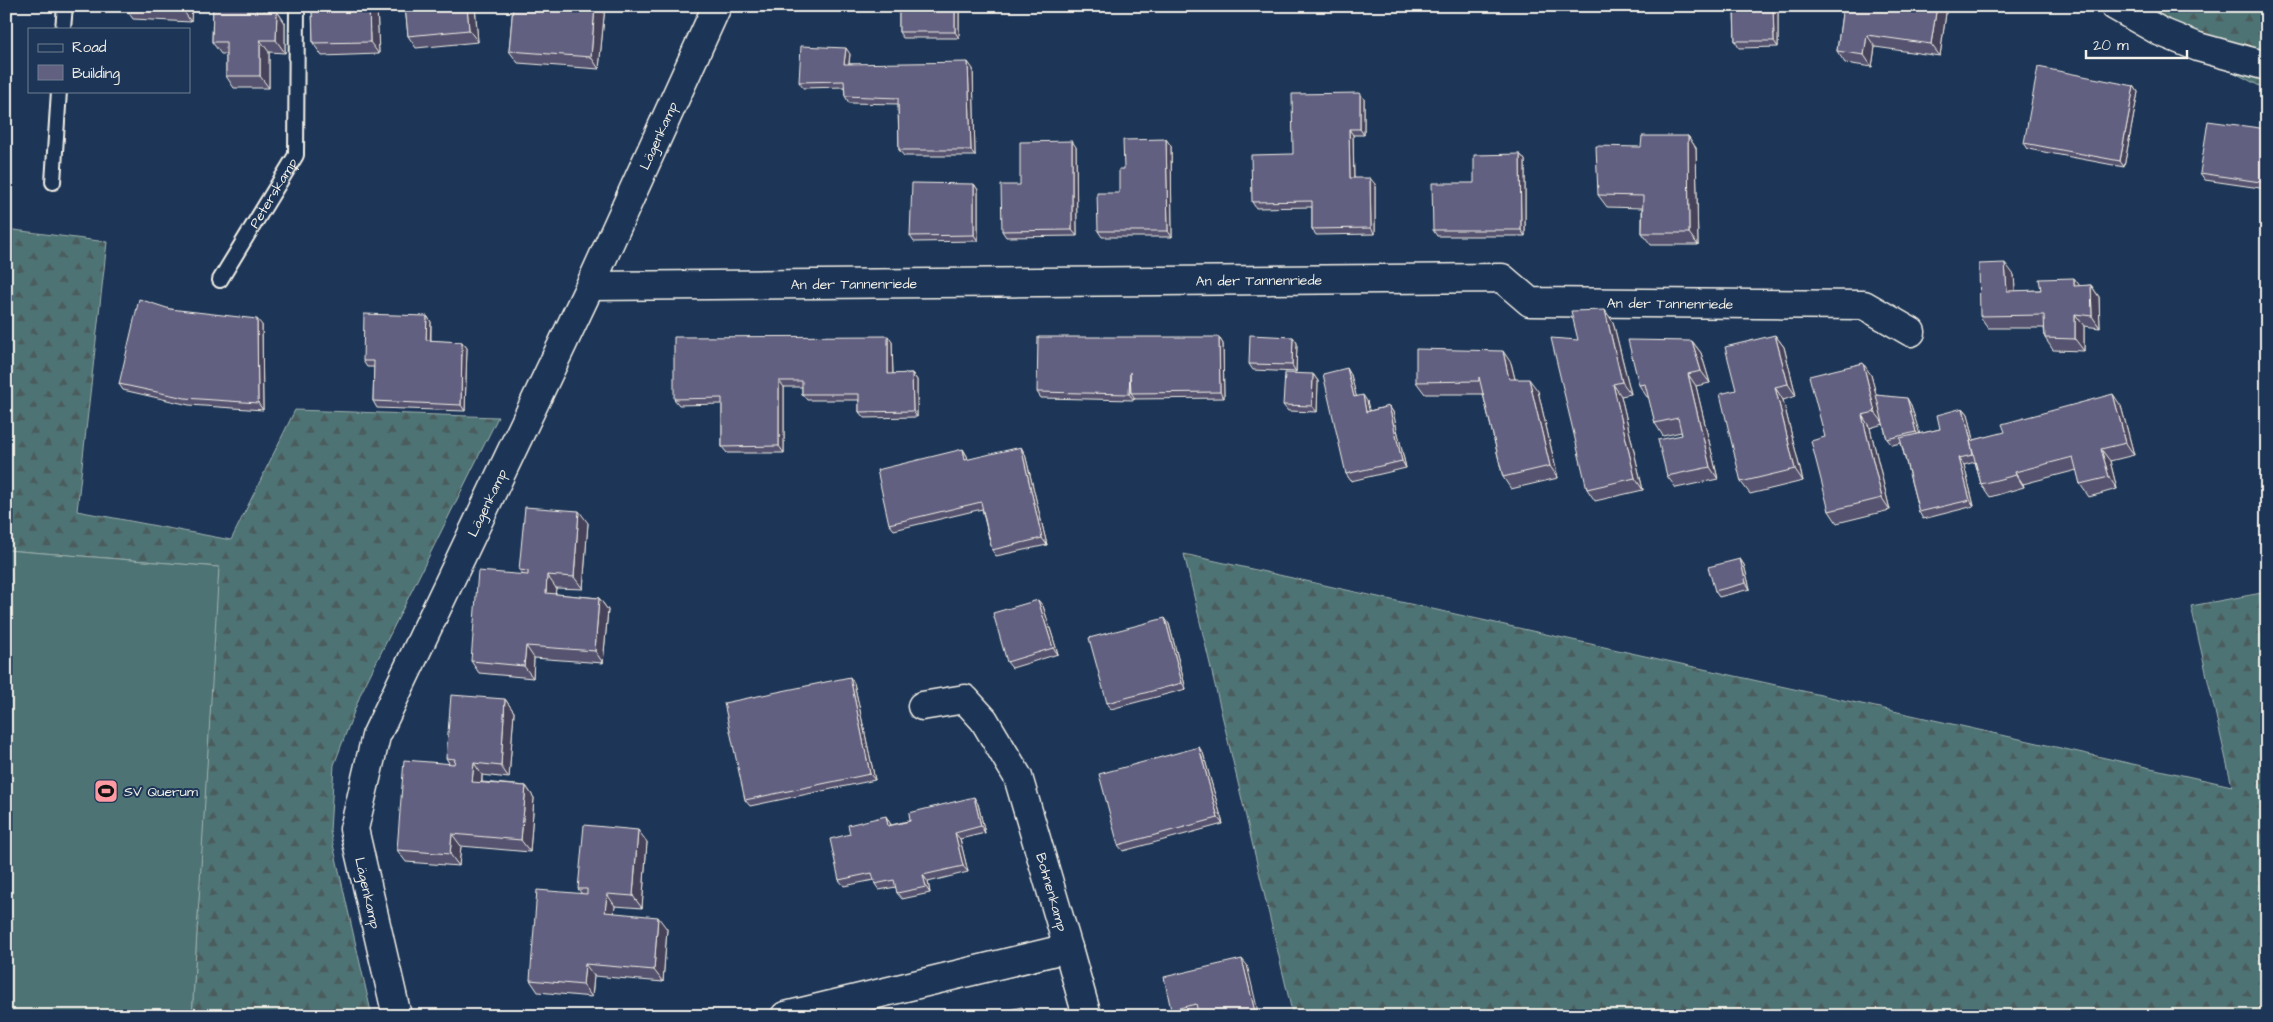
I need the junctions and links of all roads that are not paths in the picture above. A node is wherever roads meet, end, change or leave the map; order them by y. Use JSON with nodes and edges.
{"nodes":[{"id":1,"x":65,"y":6,"type":"edge"},
{"id":2,"x":298,"y":6,"type":"edge"},
{"id":3,"x":717,"y":6,"type":"edge"},
{"id":4,"x":2115,"y":6,"type":"edge"},
{"id":5,"x":64,"y":28,"type":"edge"},
{"id":6,"x":2267,"y":66,"type":"edge"},
{"id":7,"x":59,"y":92,"type":"edge"},
{"id":8,"x":53,"y":182,"type":"dead end"},
{"id":9,"x":220,"y":280,"type":"dead end"},
{"id":10,"x":590,"y":286,"type":"junction"},
{"id":11,"x":1911,"y":332,"type":"dead end"},
{"id":12,"x":922,"y":706,"type":"dead end"},
{"id":13,"x":1068,"y":948,"type":"junction"},
{"id":14,"x":397,"y":1016,"type":"edge"},
{"id":15,"x":785,"y":1016,"type":"edge"},
{"id":16,"x":1088,"y":1016,"type":"edge"}],
"edges":[{"from":1,"to":5,"type":"lane"},
{"from":2,"to":9,"type":"lane","name":"Peterskamp"},
{"from":3,"to":10,"type":"street","name":"Lägenkamp"},
{"from":4,"to":6,"type":"street"},
{"from":7,"to":8,"type":"lane"},
{"from":10,"to":11,"type":"street","name":"An der Tannenriede"},
{"from":10,"to":14,"type":"street","name":"Lägenkamp"},
{"from":12,"to":13,"type":"street","name":"Bohnenkamp"},
{"from":13,"to":15,"type":"street","name":"Bohnenkamp"},
{"from":13,"to":16,"type":"street"}]}
